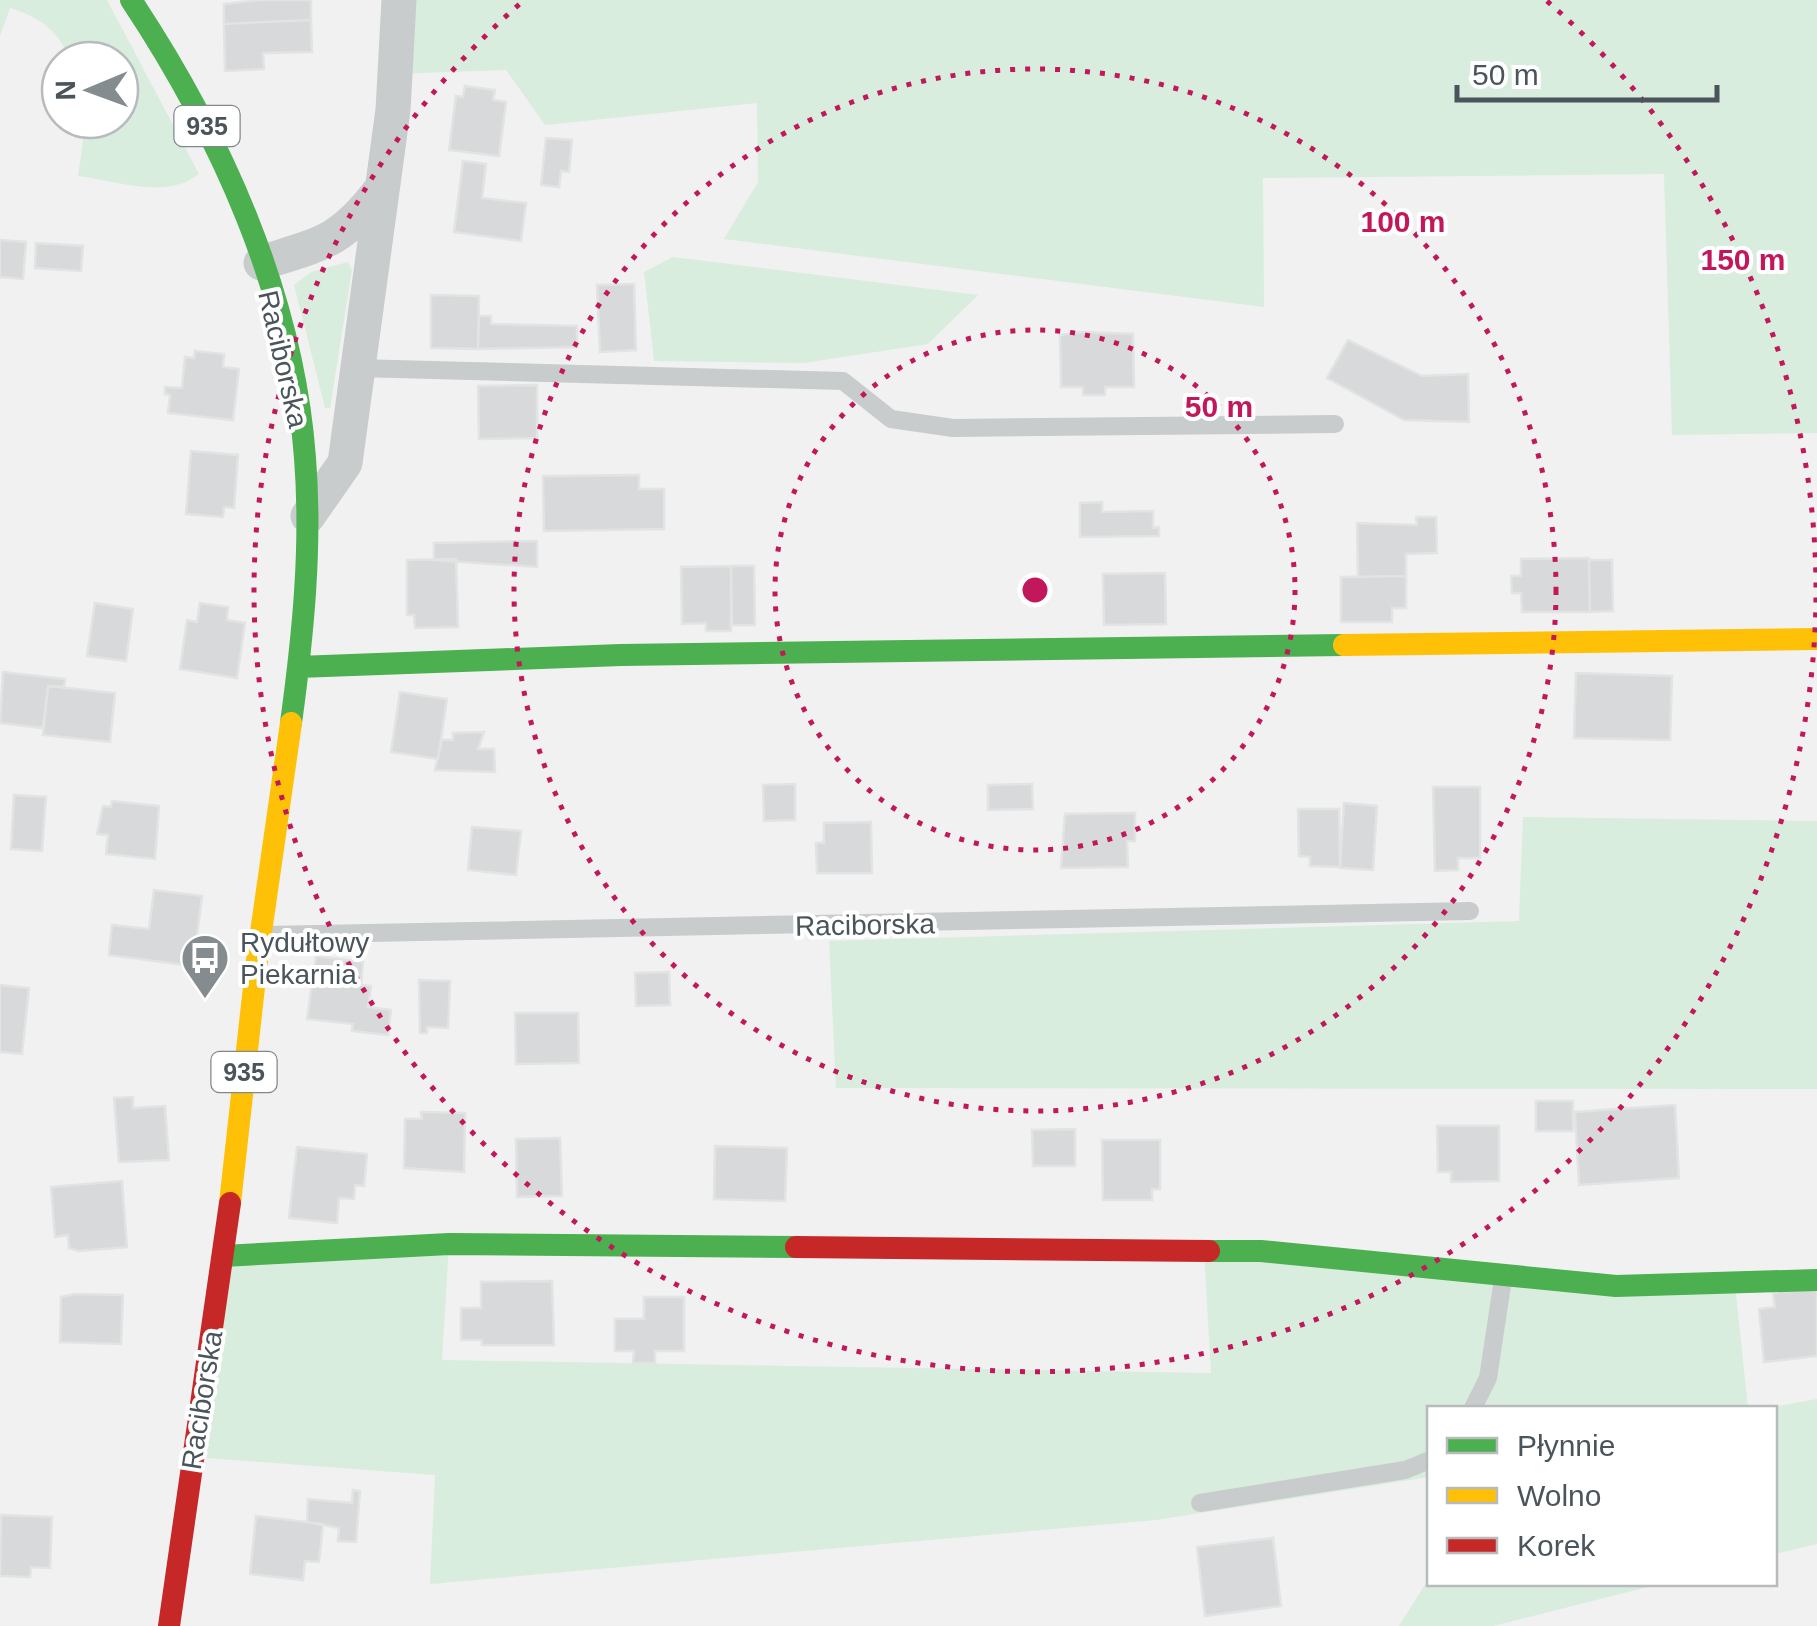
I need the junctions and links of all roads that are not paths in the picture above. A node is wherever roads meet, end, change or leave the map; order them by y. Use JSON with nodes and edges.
{"nodes":[{"id":1,"x":132,"y":0,"type":"edge"},
{"id":2,"x":399,"y":0,"type":"edge"},
{"id":3,"x":379,"y":191,"type":"junction"},
{"id":4,"x":261,"y":264,"type":"junction"},
{"id":5,"x":356,"y":368,"type":"junction"},
{"id":6,"x":1336,"y":424,"type":"dead end"},
{"id":7,"x":308,"y":516,"type":"junction"},
{"id":8,"x":1817,"y":638,"type":"edge"},
{"id":9,"x":298,"y":666,"type":"junction"},
{"id":10,"x":1470,"y":911,"type":"dead end"},
{"id":11,"x":261,"y":935,"type":"junction"},
{"id":12,"x":224,"y":1256,"type":"junction"},
{"id":13,"x":1504,"y":1274,"type":"junction"},
{"id":14,"x":1817,"y":1280,"type":"edge"},
{"id":15,"x":1474,"y":1406,"type":"edge"},
{"id":16,"x":1427,"y":1461,"type":"edge"},
{"id":17,"x":1200,"y":1503,"type":"dead end"},
{"id":18,"x":168,"y":1626,"type":"edge"}],
"edges":[{"from":1,"to":4,"type":"street","name":"Raciborska","number":"935"},
{"from":2,"to":3,"type":"street","name":"Raciborska"},
{"from":3,"to":4,"type":"street","name":"Raciborska"},
{"from":3,"to":5,"type":"street","name":"Raciborska"},
{"from":4,"to":7,"type":"street","name":"Raciborska","number":"935"},
{"from":5,"to":6,"type":"lane"},
{"from":5,"to":7,"type":"street","name":"Raciborska"},
{"from":7,"to":9,"type":"street","name":"Raciborska","number":"935"},
{"from":8,"to":9,"type":"street"},
{"from":9,"to":11,"type":"street","name":"Raciborska","number":"935"},
{"from":10,"to":11,"type":"lane","name":"Raciborska"},
{"from":11,"to":12,"type":"street","name":"Raciborska","number":"935"},
{"from":12,"to":13,"type":"street"},
{"from":12,"to":18,"type":"street","name":"Raciborska","number":"935"},
{"from":13,"to":14,"type":"street"},
{"from":13,"to":15,"type":"lane"},
{"from":16,"to":17,"type":"lane"}]}
